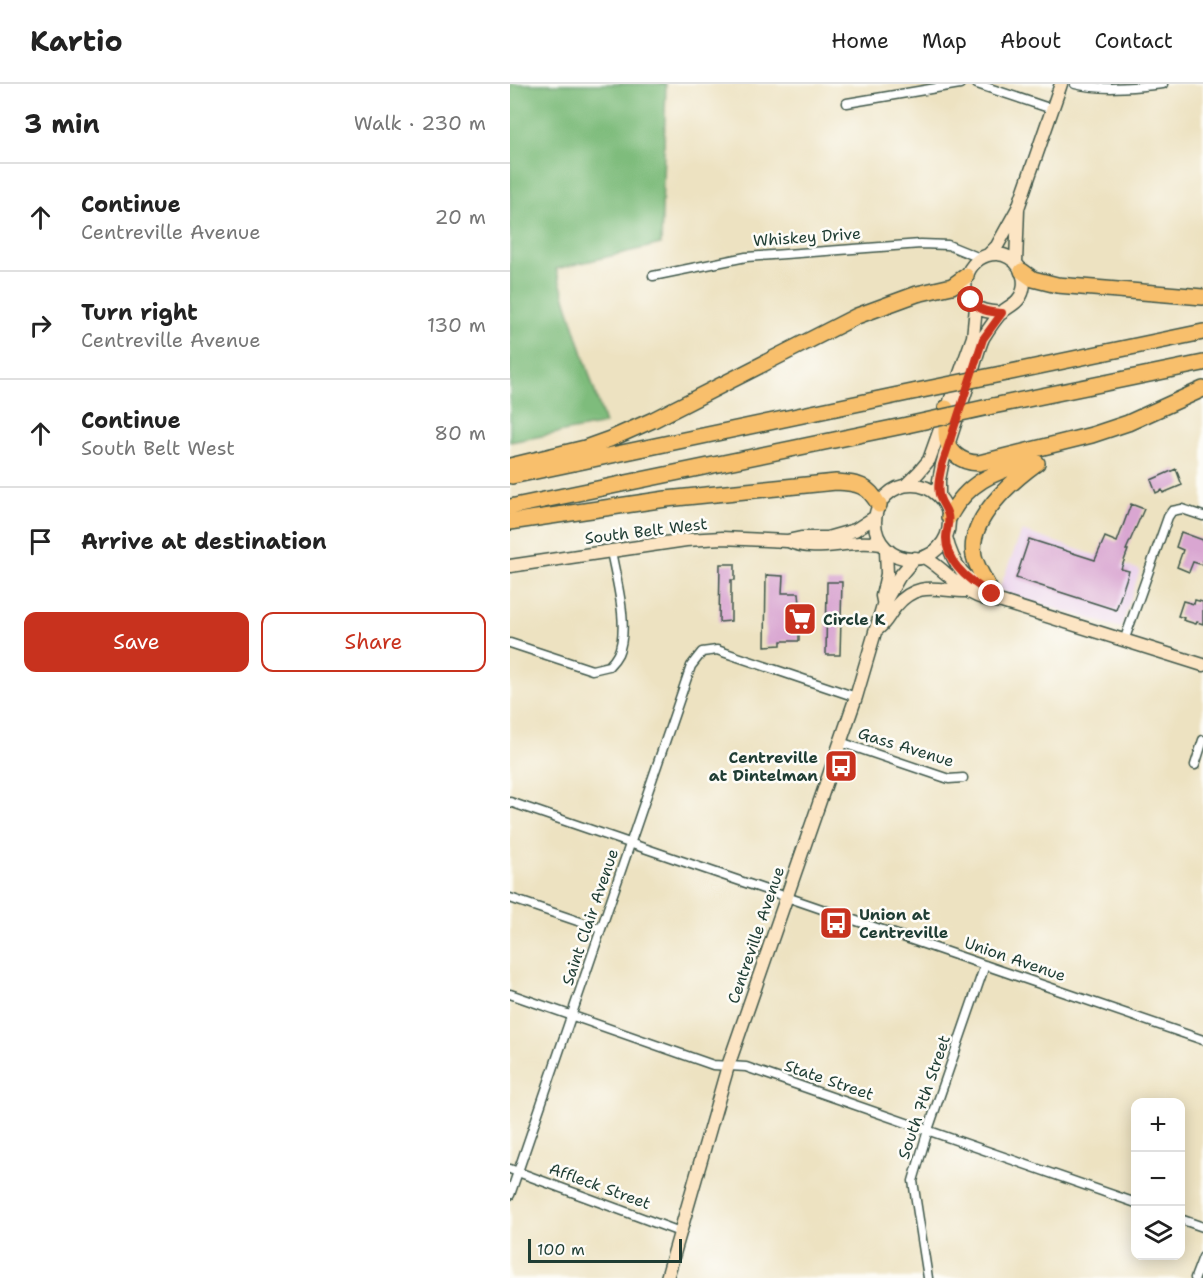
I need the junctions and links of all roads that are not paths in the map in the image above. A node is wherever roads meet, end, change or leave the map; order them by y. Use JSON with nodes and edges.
{"nodes":[{"id":1,"x":960,"y":84,"type":"edge"},
{"id":2,"x":977,"y":84,"type":"edge"},
{"id":3,"x":1061,"y":84,"type":"edge"},
{"id":4,"x":1075,"y":84,"type":"edge"},
{"id":5,"x":1163,"y":84,"type":"edge"},
{"id":6,"x":847,"y":103,"type":"dead end"},
{"id":7,"x":1052,"y":109,"type":"junction"},
{"id":8,"x":1018,"y":208,"type":"junction"},
{"id":9,"x":964,"y":252,"type":"junction"},
{"id":10,"x":985,"y":256,"type":"junction"},
{"id":11,"x":1019,"y":267,"type":"junction"},
{"id":12,"x":968,"y":272,"type":"junction"},
{"id":13,"x":652,"y":276,"type":"dead end"},
{"id":14,"x":1203,"y":297,"type":"edge"},
{"id":15,"x":976,"y":307,"type":"junction"},
{"id":16,"x":1002,"y":313,"type":"junction"},
{"id":17,"x":1203,"y":332,"type":"edge"},
{"id":18,"x":1203,"y":363,"type":"edge"},
{"id":19,"x":1203,"y":389,"type":"edge"},
{"id":20,"x":946,"y":408,"type":"junction"},
{"id":21,"x":1092,"y":435,"type":"junction"},
{"id":22,"x":948,"y":445,"type":"junction"},
{"id":23,"x":1044,"y":457,"type":"junction"},
{"id":24,"x":510,"y":466,"type":"edge"},
{"id":25,"x":510,"y":476,"type":"edge"},
{"id":26,"x":906,"y":485,"type":"junction"},
{"id":27,"x":939,"y":497,"type":"junction"},
{"id":28,"x":510,"y":507,"type":"edge"},
{"id":29,"x":877,"y":511,"type":"junction"},
{"id":30,"x":1203,"y":516,"type":"edge"},
{"id":31,"x":949,"y":517,"type":"junction"},
{"id":32,"x":510,"y":522,"type":"edge"},
{"id":33,"x":946,"y":537,"type":"junction"},
{"id":34,"x":787,"y":541,"type":"junction"},
{"id":35,"x":884,"y":547,"type":"junction"},
{"id":36,"x":612,"y":551,"type":"junction"},
{"id":37,"x":919,"y":558,"type":"junction"},
{"id":38,"x":510,"y":566,"type":"edge"},
{"id":39,"x":966,"y":591,"type":"junction"},
{"id":40,"x":997,"y":598,"type":"junction"},
{"id":41,"x":884,"y":605,"type":"junction"},
{"id":42,"x":874,"y":632,"type":"junction"},
{"id":43,"x":1124,"y":641,"type":"junction"},
{"id":44,"x":510,"y":643,"type":"edge"},
{"id":45,"x":1203,"y":665,"type":"edge"},
{"id":46,"x":856,"y":697,"type":"junction"},
{"id":47,"x":1203,"y":740,"type":"edge"},
{"id":48,"x":840,"y":742,"type":"junction"},
{"id":49,"x":1195,"y":765,"type":"dead end"},
{"id":50,"x":963,"y":778,"type":"dead end"},
{"id":51,"x":510,"y":802,"type":"edge"},
{"id":52,"x":631,"y":845,"type":"junction"},
{"id":53,"x":510,"y":898,"type":"edge"},
{"id":54,"x":786,"y":898,"type":"junction"},
{"id":55,"x":601,"y":930,"type":"junction"},
{"id":56,"x":985,"y":965,"type":"junction"},
{"id":57,"x":510,"y":994,"type":"edge"},
{"id":58,"x":573,"y":1015,"type":"junction"},
{"id":59,"x":1203,"y":1040,"type":"edge"},
{"id":60,"x":728,"y":1066,"type":"junction"},
{"id":61,"x":928,"y":1130,"type":"junction"},
{"id":62,"x":514,"y":1170,"type":"edge"},
{"id":63,"x":510,"y":1195,"type":"edge"},
{"id":64,"x":1131,"y":1201,"type":"edge"},
{"id":65,"x":1185,"y":1221,"type":"edge"},
{"id":66,"x":1203,"y":1227,"type":"edge"},
{"id":67,"x":680,"y":1232,"type":"junction"},
{"id":68,"x":1203,"y":1257,"type":"edge"},
{"id":69,"x":667,"y":1278,"type":"edge"},
{"id":70,"x":928,"y":1278,"type":"edge"},
{"id":71,"x":1196,"y":1278,"type":"edge"}],
"edges":[{"from":1,"to":6,"type":"street"},
{"from":2,"to":7,"type":"street"},
{"from":3,"to":7,"type":"main road"},
{"from":4,"to":5,"type":"street"},
{"from":7,"to":8,"type":"main road"},
{"from":8,"to":10,"type":"main road"},
{"from":8,"to":11,"type":"main road"},
{"from":9,"to":10,"type":"street","name":"Whiskey Drive"},
{"from":9,"to":12,"type":"street"},
{"from":9,"to":13,"type":"street","name":"Whiskey Drive"},
{"from":10,"to":11,"type":"main road"},
{"from":10,"to":12,"type":"main road"},
{"from":11,"to":14,"type":"highway"},
{"from":11,"to":16,"type":"main road"},
{"from":12,"to":15,"type":"main road"},
{"from":12,"to":24,"type":"highway"},
{"from":15,"to":16,"type":"main road"},
{"from":15,"to":20,"type":"main road"},
{"from":16,"to":22,"type":"main road"},
{"from":17,"to":25,"type":"highway","bridge":true},
{"from":18,"to":28,"type":"highway","bridge":true},
{"from":19,"to":21,"type":"highway"},
{"from":20,"to":22,"type":"highway"},
{"from":20,"to":26,"type":"main road"},
{"from":21,"to":22,"type":"highway"},
{"from":21,"to":23,"type":"highway"},
{"from":22,"to":27,"type":"main road"},
{"from":23,"to":31,"type":"highway"},
{"from":23,"to":40,"type":"highway"},
{"from":26,"to":27,"type":"main road"},
{"from":26,"to":29,"type":"main road","name":"South Belt West"},
{"from":27,"to":31,"type":"main road"},
{"from":29,"to":32,"type":"highway"},
{"from":29,"to":34,"type":"main road","name":"South Belt West"},
{"from":29,"to":35,"type":"main road"},
{"from":30,"to":43,"type":"street"},
{"from":31,"to":33,"type":"main road","name":"South Belt West"},
{"from":33,"to":37,"type":"main road"},
{"from":33,"to":40,"type":"main road","name":"South Belt West"},
{"from":34,"to":35,"type":"main road","name":"South Belt West"},
{"from":34,"to":36,"type":"main road","name":"South Belt West"},
{"from":35,"to":37,"type":"main road","name":"South Belt West"},
{"from":35,"to":41,"type":"main road","name":"Centreville Avenue"},
{"from":36,"to":38,"type":"main road","name":"South Belt West"},
{"from":36,"to":44,"type":"street"},
{"from":37,"to":39,"type":"main road","name":"South Belt West"},
{"from":37,"to":41,"type":"main road","name":"Centreville Avenue"},
{"from":39,"to":40,"type":"main road","name":"South Belt West"},
{"from":39,"to":42,"type":"main road"},
{"from":40,"to":43,"type":"main road","name":"South Belt West"},
{"from":41,"to":42,"type":"main road","name":"Centreville Avenue"},
{"from":42,"to":46,"type":"main road","name":"Centreville Avenue"},
{"from":43,"to":45,"type":"main road","name":"South Belt West"},
{"from":46,"to":48,"type":"main road","name":"Centreville Avenue"},
{"from":46,"to":52,"type":"street","name":"Saint Clair Avenue"},
{"from":47,"to":49,"type":"street"},
{"from":48,"to":50,"type":"street","name":"Gass Avenue"},
{"from":48,"to":54,"type":"main road","name":"Centreville Avenue"},
{"from":51,"to":52,"type":"street","name":"Union Avenue"},
{"from":52,"to":54,"type":"street","name":"Union Avenue"},
{"from":52,"to":55,"type":"street","name":"Saint Clair Avenue"},
{"from":53,"to":55,"type":"street"},
{"from":54,"to":56,"type":"street","name":"Union Avenue"},
{"from":54,"to":60,"type":"main road","name":"Centreville Avenue"},
{"from":55,"to":58,"type":"street","name":"Saint Clair Avenue"},
{"from":56,"to":59,"type":"street","name":"Union Avenue"},
{"from":56,"to":61,"type":"street","name":"South 7th Street"},
{"from":57,"to":58,"type":"street","name":"State Street"},
{"from":58,"to":60,"type":"street","name":"State Street"},
{"from":58,"to":62,"type":"street","name":"Saint Clair Avenue"},
{"from":60,"to":61,"type":"street","name":"State Street"},
{"from":60,"to":67,"type":"main road","name":"Centreville Avenue"},
{"from":61,"to":64,"type":"street","name":"State Street"},
{"from":61,"to":70,"type":"street","name":"South 7th Street"},
{"from":62,"to":63,"type":"street","name":"Saint Clair Avenue"},
{"from":62,"to":67,"type":"street","name":"Affleck Street"},
{"from":65,"to":66,"type":"street"},
{"from":67,"to":69,"type":"main road","name":"Centreville Avenue"},
{"from":68,"to":71,"type":"street"}]}
